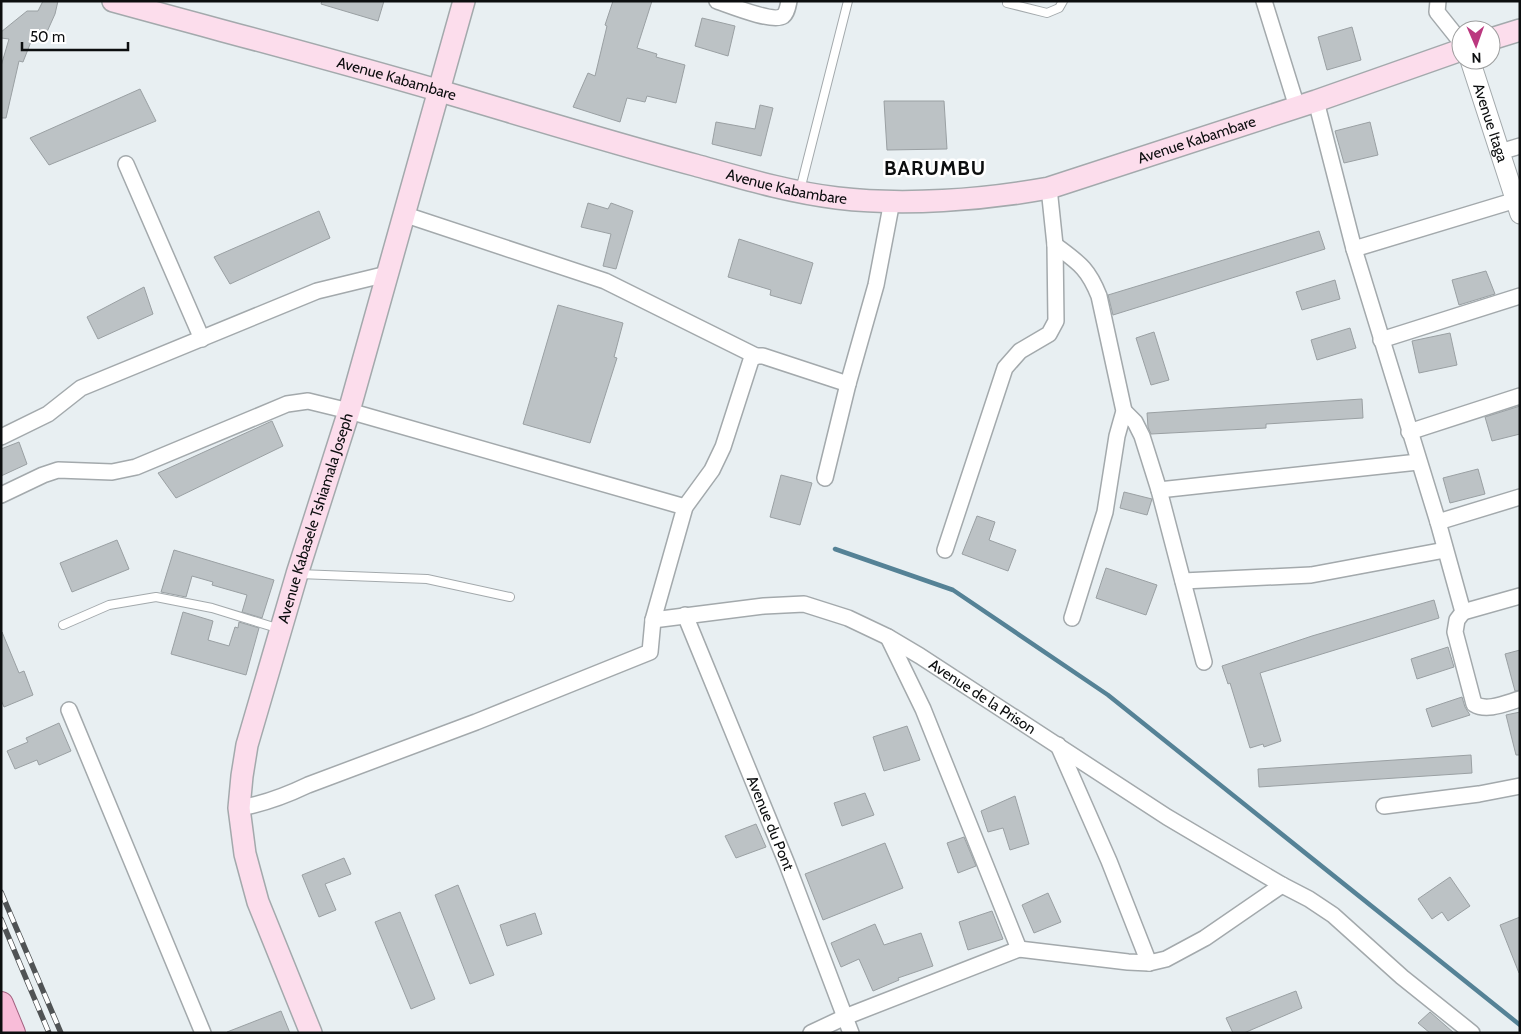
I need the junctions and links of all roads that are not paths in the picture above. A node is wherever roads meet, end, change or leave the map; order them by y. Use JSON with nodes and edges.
{"nodes":[{"id":1,"x":113,"y":1,"type":"edge"},
{"id":2,"x":464,"y":1,"type":"edge"},
{"id":3,"x":717,"y":1,"type":"edge"},
{"id":4,"x":789,"y":1,"type":"edge"},
{"id":5,"x":848,"y":1,"type":"edge"},
{"id":6,"x":1063,"y":1,"type":"edge"},
{"id":7,"x":1264,"y":1,"type":"edge"},
{"id":8,"x":1438,"y":1,"type":"edge"},
{"id":9,"x":1007,"y":3,"type":"dead end"},
{"id":10,"x":1451,"y":30,"type":"edge"},
{"id":11,"x":1520,"y":30,"type":"edge"},
{"id":12,"x":1501,"y":37,"type":"edge"},
{"id":13,"x":1451,"y":53,"type":"edge"},
{"id":14,"x":1473,"y":70,"type":"edge"},
{"id":15,"x":438,"y":90,"type":"junction"},
{"id":16,"x":1306,"y":104,"type":"junction"},
{"id":17,"x":1520,"y":146,"type":"edge"},
{"id":18,"x":1500,"y":152,"type":"junction"},
{"id":19,"x":126,"y":164,"type":"dead end"},
{"id":20,"x":1048,"y":188,"type":"junction"},
{"id":21,"x":800,"y":192,"type":"junction"},
{"id":22,"x":892,"y":201,"type":"junction"},
{"id":23,"x":1518,"y":207,"type":"edge"},
{"id":24,"x":403,"y":214,"type":"junction"},
{"id":25,"x":1055,"y":245,"type":"junction"},
{"id":26,"x":1354,"y":249,"type":"junction"},
{"id":27,"x":386,"y":274,"type":"junction"},
{"id":28,"x":1520,"y":296,"type":"edge"},
{"id":29,"x":202,"y":339,"type":"junction"},
{"id":30,"x":1381,"y":340,"type":"junction"},
{"id":31,"x":756,"y":356,"type":"junction"},
{"id":32,"x":848,"y":384,"type":"junction"},
{"id":33,"x":1520,"y":396,"type":"edge"},
{"id":34,"x":349,"y":411,"type":"junction"},
{"id":35,"x":1124,"y":411,"type":"junction"},
{"id":36,"x":1409,"y":432,"type":"junction"},
{"id":37,"x":1,"y":437,"type":"edge"},
{"id":38,"x":1418,"y":462,"type":"junction"},
{"id":39,"x":825,"y":478,"type":"dead end"},
{"id":40,"x":1159,"y":490,"type":"junction"},
{"id":41,"x":1,"y":495,"type":"edge"},
{"id":42,"x":1520,"y":497,"type":"edge"},
{"id":43,"x":685,"y":507,"type":"junction"},
{"id":44,"x":1438,"y":522,"type":"junction"},
{"id":45,"x":944,"y":550,"type":"dead end"},
{"id":46,"x":1445,"y":550,"type":"junction"},
{"id":47,"x":297,"y":574,"type":"junction"},
{"id":48,"x":1183,"y":581,"type":"junction"},
{"id":49,"x":1520,"y":596,"type":"edge"},
{"id":50,"x":510,"y":597,"type":"dead end"},
{"id":51,"x":1463,"y":612,"type":"junction"},
{"id":52,"x":685,"y":616,"type":"junction"},
{"id":53,"x":1072,"y":618,"type":"dead end"},
{"id":54,"x":653,"y":620,"type":"junction"},
{"id":55,"x":63,"y":625,"type":"dead end"},
{"id":56,"x":282,"y":630,"type":"junction"},
{"id":57,"x":888,"y":637,"type":"junction"},
{"id":58,"x":1204,"y":662,"type":"dead end"},
{"id":59,"x":1520,"y":699,"type":"edge"},
{"id":60,"x":69,"y":710,"type":"dead end"},
{"id":61,"x":1058,"y":745,"type":"junction"},
{"id":62,"x":1520,"y":786,"type":"edge"},
{"id":63,"x":1384,"y":806,"type":"dead end"},
{"id":64,"x":240,"y":808,"type":"junction"},
{"id":65,"x":1282,"y":885,"type":"junction"},
{"id":66,"x":1020,"y":949,"type":"junction"},
{"id":67,"x":1149,"y":963,"type":"junction"},
{"id":68,"x":1,"y":1004,"type":"edge"},
{"id":69,"x":845,"y":1017,"type":"junction"},
{"id":70,"x":14,"y":1033,"type":"edge"},
{"id":71,"x":203,"y":1033,"type":"edge"},
{"id":72,"x":311,"y":1033,"type":"edge"},
{"id":73,"x":811,"y":1033,"type":"edge"},
{"id":74,"x":850,"y":1033,"type":"edge"},
{"id":75,"x":1472,"y":1033,"type":"edge"}],
"edges":[{"from":1,"to":15,"type":"main road","name":"Avenue Kabambare"},
{"from":2,"to":15,"type":"main road","name":"Avenue Kabasele Tshiamala Joseph"},
{"from":3,"to":4,"type":"street"},
{"from":5,"to":21,"type":"lane"},
{"from":6,"to":9,"type":"lane"},
{"from":7,"to":16,"type":"street"},
{"from":8,"to":10,"type":"street"},
{"from":11,"to":12,"type":"main road"},
{"from":13,"to":16,"type":"main road","name":"Avenue Kabambare"},
{"from":14,"to":18,"type":"street","name":"Avenue Itaga"},
{"from":15,"to":21,"type":"main road","name":"Avenue Kabambare"},
{"from":15,"to":24,"type":"main road","name":"Avenue Kabasele Tshiamala Joseph"},
{"from":16,"to":20,"type":"main road","name":"Avenue Kabambare"},
{"from":16,"to":26,"type":"street"},
{"from":17,"to":18,"type":"street"},
{"from":18,"to":23,"type":"street","name":"Avenue Itaga"},
{"from":19,"to":29,"type":"street"},
{"from":20,"to":22,"type":"main road","name":"Avenue Kabambare"},
{"from":20,"to":25,"type":"street"},
{"from":21,"to":22,"type":"main road","name":"Avenue Kabambare"},
{"from":22,"to":32,"type":"street"},
{"from":23,"to":26,"type":"street"},
{"from":24,"to":27,"type":"main road","name":"Avenue Kabasele Tshiamala Joseph"},
{"from":24,"to":31,"type":"street"},
{"from":25,"to":35,"type":"street"},
{"from":25,"to":45,"type":"street"},
{"from":26,"to":30,"type":"street"},
{"from":27,"to":29,"type":"street"},
{"from":27,"to":34,"type":"main road","name":"Avenue Kabasele Tshiamala Joseph"},
{"from":28,"to":30,"type":"street"},
{"from":29,"to":37,"type":"street"},
{"from":30,"to":36,"type":"street"},
{"from":31,"to":32,"type":"street"},
{"from":31,"to":43,"type":"street"},
{"from":32,"to":39,"type":"street"},
{"from":33,"to":36,"type":"street"},
{"from":34,"to":41,"type":"street"},
{"from":34,"to":43,"type":"street"},
{"from":34,"to":47,"type":"main road","name":"Avenue Kabasele Tshiamala Joseph"},
{"from":35,"to":40,"type":"street"},
{"from":35,"to":53,"type":"street"},
{"from":36,"to":38,"type":"street"},
{"from":38,"to":40,"type":"street"},
{"from":38,"to":44,"type":"street"},
{"from":40,"to":48,"type":"street"},
{"from":42,"to":44,"type":"street"},
{"from":43,"to":54,"type":"street"},
{"from":44,"to":46,"type":"street"},
{"from":46,"to":48,"type":"street"},
{"from":46,"to":51,"type":"street"},
{"from":47,"to":50,"type":"lane"},
{"from":47,"to":56,"type":"main road","name":"Avenue Kabasele Tshiamala Joseph"},
{"from":48,"to":58,"type":"street"},
{"from":49,"to":51,"type":"street"},
{"from":51,"to":59,"type":"street"},
{"from":52,"to":54,"type":"street","name":"Avenue de la Prison"},
{"from":52,"to":57,"type":"street","name":"Avenue de la Prison"},
{"from":52,"to":69,"type":"street","name":"Avenue du Pont"},
{"from":54,"to":64,"type":"street"},
{"from":55,"to":56,"type":"lane"},
{"from":56,"to":64,"type":"main road","name":"Avenue Kabasele Tshiamala Joseph"},
{"from":57,"to":61,"type":"street","name":"Avenue de la Prison"},
{"from":57,"to":66,"type":"street"},
{"from":60,"to":71,"type":"street"},
{"from":61,"to":65,"type":"street","name":"Avenue de la Prison"},
{"from":61,"to":67,"type":"street"},
{"from":62,"to":63,"type":"street"},
{"from":64,"to":72,"type":"main road","name":"Avenue Kabasele Tshiamala Joseph"},
{"from":65,"to":67,"type":"street"},
{"from":65,"to":75,"type":"street","name":"Avenue de la Prison"},
{"from":66,"to":67,"type":"street"},
{"from":66,"to":69,"type":"street"},
{"from":68,"to":70,"type":"main road"},
{"from":69,"to":73,"type":"street"},
{"from":69,"to":74,"type":"street","name":"Avenue du Pont"}]}
